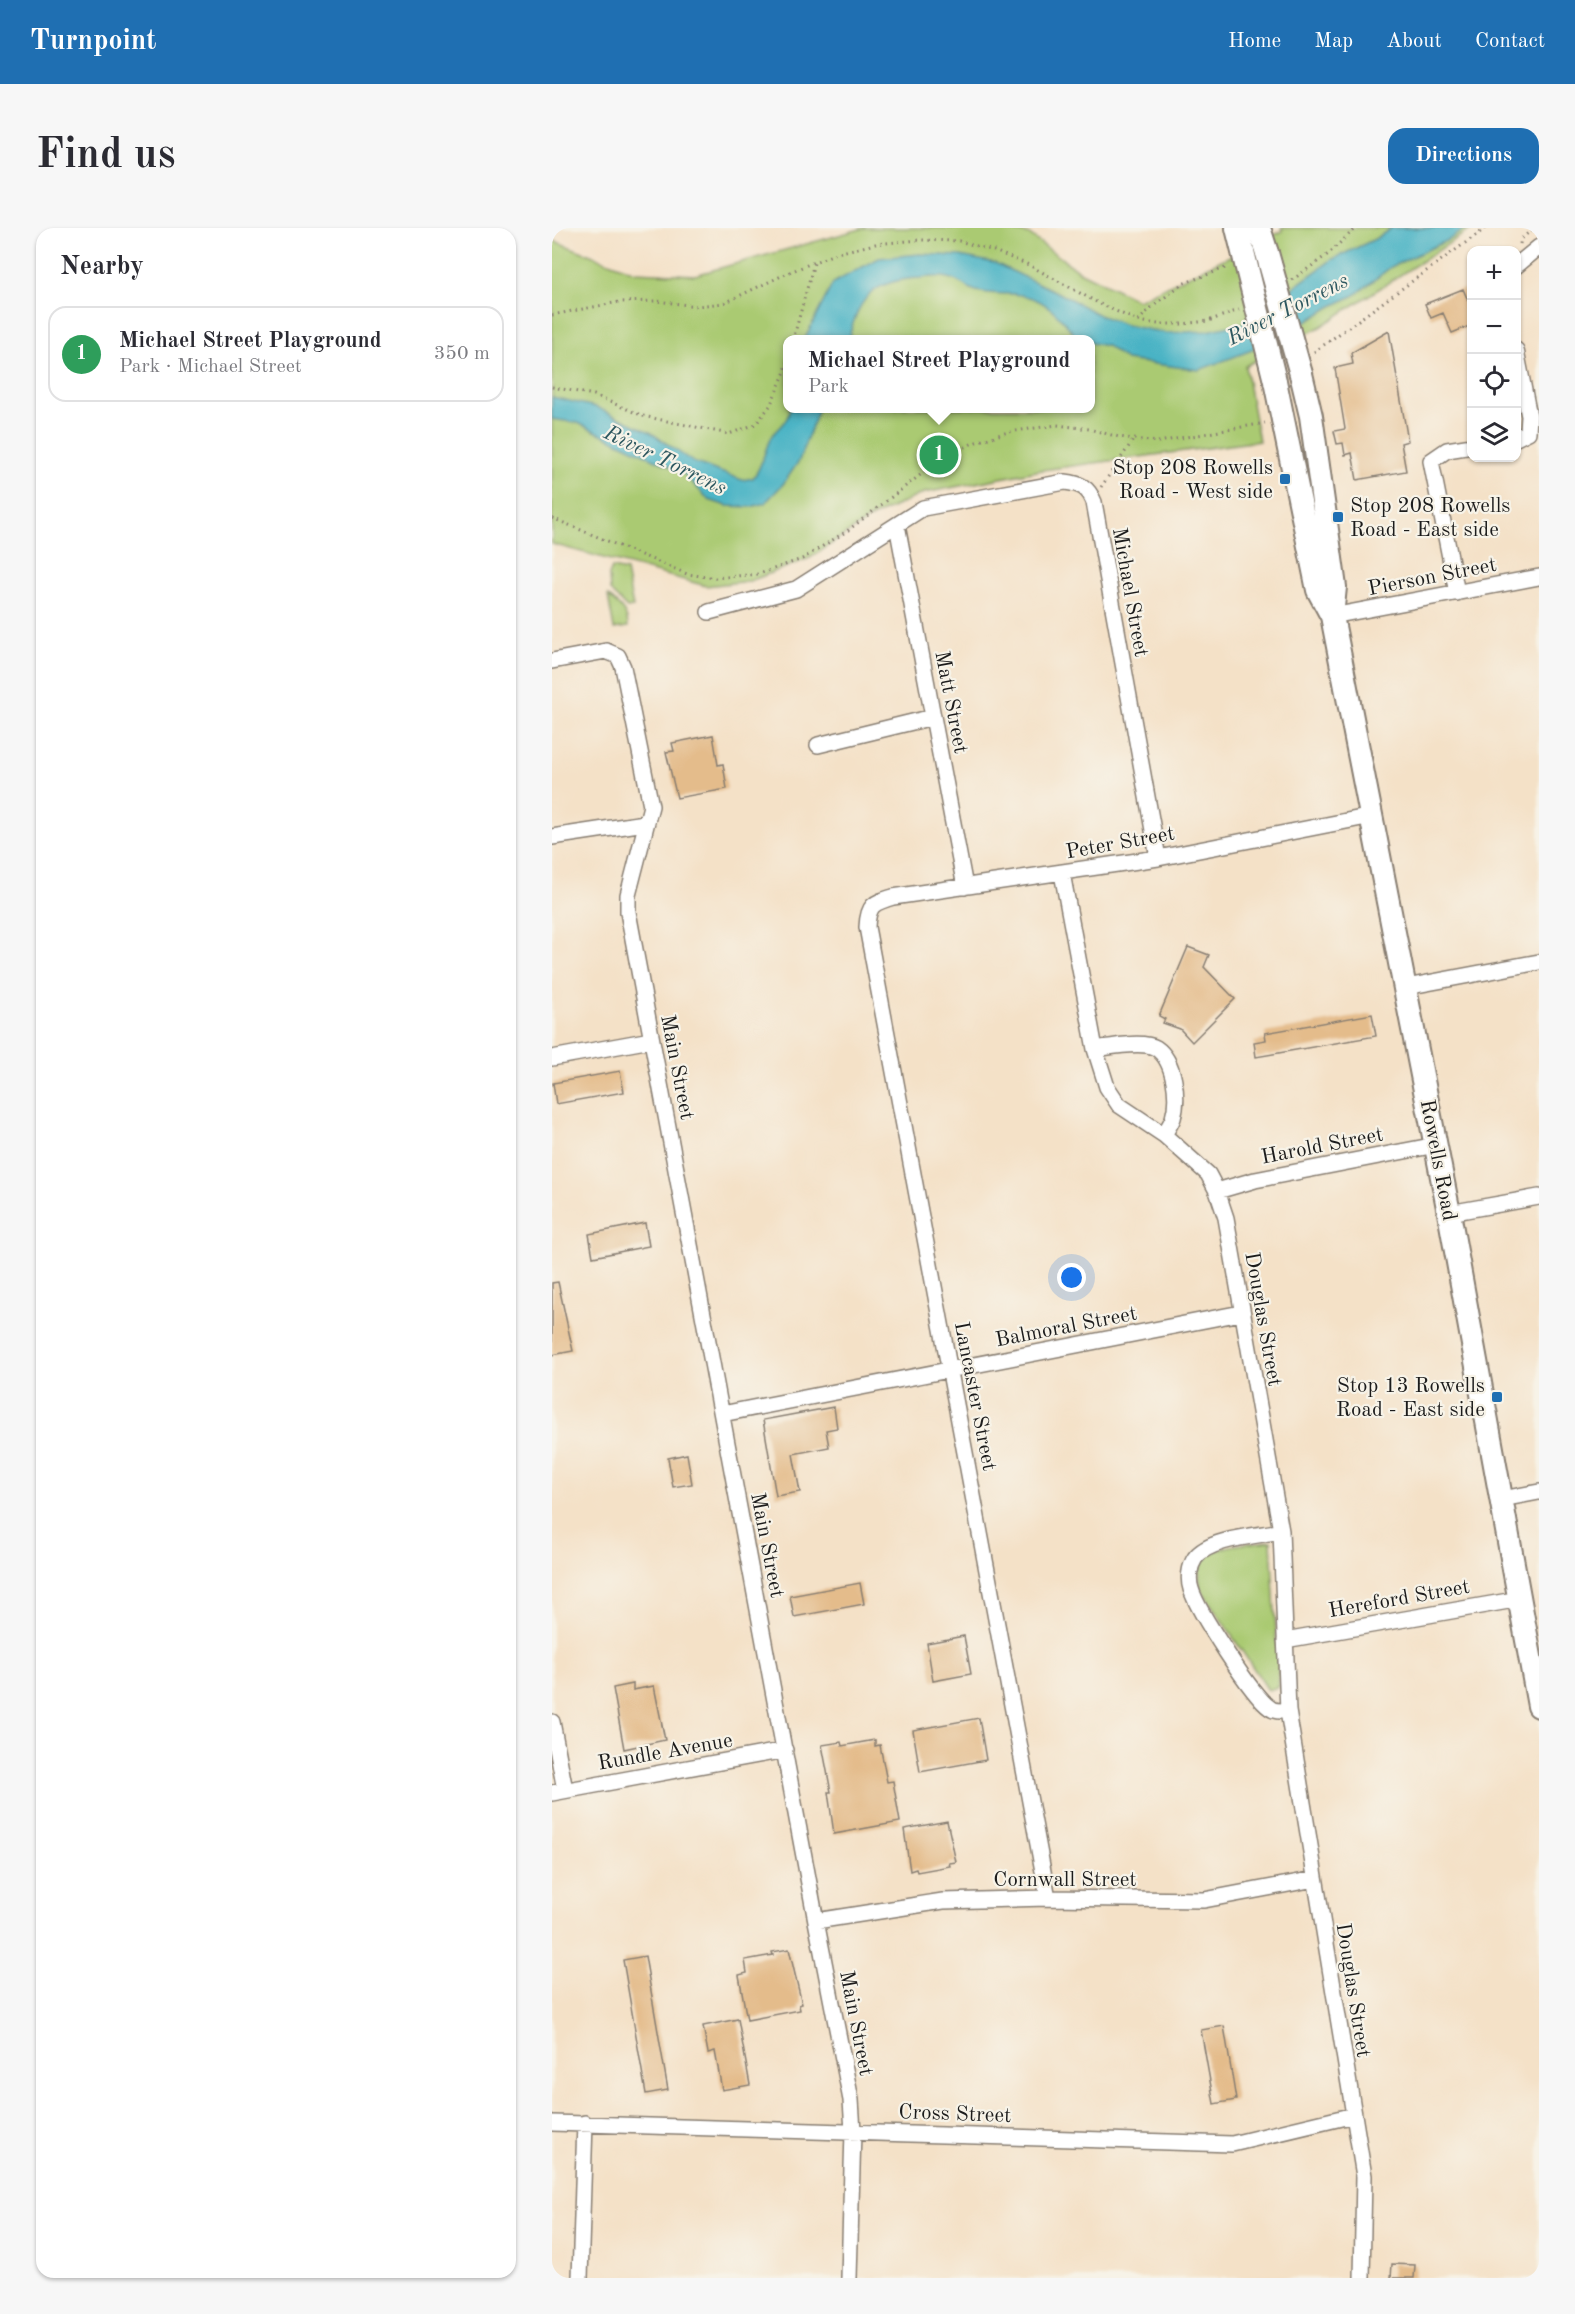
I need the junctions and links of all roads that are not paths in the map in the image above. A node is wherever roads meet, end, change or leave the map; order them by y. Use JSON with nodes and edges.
{"nodes":[{"id":1,"x":1237,"y":228,"type":"edge"},
{"id":2,"x":1259,"y":228,"type":"edge"},
{"id":3,"x":1539,"y":248,"type":"edge"},
{"id":4,"x":1256,"y":257,"type":"junction"},
{"id":5,"x":1521,"y":262,"type":"edge"},
{"id":6,"x":1517,"y":354,"type":"edge"},
{"id":7,"x":1521,"y":436,"type":"edge"},
{"id":8,"x":1467,"y":447,"type":"edge"},
{"id":9,"x":897,"y":525,"type":"junction"},
{"id":10,"x":1539,"y":578,"type":"edge"},
{"id":11,"x":1457,"y":593,"type":"junction"},
{"id":12,"x":710,"y":612,"type":"dead end"},
{"id":13,"x":1332,"y":616,"type":"junction"},
{"id":14,"x":552,"y":661,"type":"edge"},
{"id":15,"x":933,"y":717,"type":"junction"},
{"id":16,"x":818,"y":745,"type":"dead end"},
{"id":17,"x":1372,"y":816,"type":"junction"},
{"id":18,"x":645,"y":823,"type":"junction"},
{"id":19,"x":552,"y":837,"type":"edge"},
{"id":20,"x":1158,"y":858,"type":"junction"},
{"id":21,"x":1062,"y":873,"type":"junction"},
{"id":22,"x":965,"y":887,"type":"junction"},
{"id":23,"x":875,"y":903,"type":"joint"},
{"id":24,"x":1539,"y":962,"type":"edge"},
{"id":25,"x":1406,"y":987,"type":"junction"},
{"id":26,"x":651,"y":1040,"type":"junction"},
{"id":27,"x":1095,"y":1049,"type":"junction"},
{"id":28,"x":552,"y":1058,"type":"edge"},
{"id":29,"x":1164,"y":1135,"type":"junction"},
{"id":30,"x":1436,"y":1145,"type":"junction"},
{"id":31,"x":1217,"y":1191,"type":"junction"},
{"id":32,"x":1539,"y":1197,"type":"edge"},
{"id":33,"x":1449,"y":1213,"type":"junction"},
{"id":34,"x":1241,"y":1313,"type":"junction"},
{"id":35,"x":949,"y":1371,"type":"junction"},
{"id":36,"x":722,"y":1414,"type":"junction"},
{"id":37,"x":1539,"y":1492,"type":"edge"},
{"id":38,"x":1502,"y":1499,"type":"junction"},
{"id":39,"x":1281,"y":1532,"type":"junction"},
{"id":40,"x":1520,"y":1599,"type":"junction"},
{"id":41,"x":1285,"y":1640,"type":"junction"},
{"id":42,"x":1539,"y":1706,"type":"edge"},
{"id":43,"x":1288,"y":1711,"type":"junction"},
{"id":44,"x":552,"y":1722,"type":"edge"},
{"id":45,"x":785,"y":1750,"type":"junction"},
{"id":46,"x":558,"y":1791,"type":"edge"},
{"id":47,"x":1315,"y":1879,"type":"junction"},
{"id":48,"x":1048,"y":1898,"type":"junction"},
{"id":49,"x":816,"y":1921,"type":"junction"},
{"id":50,"x":1354,"y":2115,"type":"junction"},
{"id":51,"x":552,"y":2123,"type":"edge"},
{"id":52,"x":585,"y":2123,"type":"junction"},
{"id":53,"x":853,"y":2131,"type":"junction"},
{"id":54,"x":580,"y":2278,"type":"edge"},
{"id":55,"x":849,"y":2278,"type":"edge"},
{"id":56,"x":1362,"y":2278,"type":"edge"}],
"edges":[{"from":1,"to":4,"type":"main road"},
{"from":2,"to":4,"type":"main road"},
{"from":3,"to":5,"type":"street"},
{"from":4,"to":13,"type":"main road","name":"Rowells Road","bridge":true},
{"from":4,"to":13,"type":"main road","name":"Rowells Road","bridge":true},
{"from":6,"to":7,"type":"street"},
{"from":8,"to":11,"type":"street"},
{"from":9,"to":12,"type":"street","name":"Michael Street"},
{"from":9,"to":15,"type":"street","name":"Matt Street"},
{"from":9,"to":20,"type":"street","name":"Michael Street"},
{"from":10,"to":11,"type":"street","name":"Pierson Street"},
{"from":11,"to":13,"type":"street","name":"Pierson Street"},
{"from":13,"to":17,"type":"main road","name":"Rowells Road"},
{"from":14,"to":18,"type":"street","name":"Main Street"},
{"from":15,"to":16,"type":"street"},
{"from":15,"to":22,"type":"street","name":"Matt Street"},
{"from":17,"to":20,"type":"street","name":"Peter Street"},
{"from":17,"to":25,"type":"main road","name":"Rowells Road"},
{"from":18,"to":19,"type":"street"},
{"from":18,"to":26,"type":"street","name":"Main Street"},
{"from":20,"to":21,"type":"street","name":"Peter Street"},
{"from":21,"to":22,"type":"street","name":"Peter Street"},
{"from":21,"to":27,"type":"street","name":"Douglas Street"},
{"from":22,"to":23,"type":"street","name":"Peter Street"},
{"from":23,"to":35,"type":"street","name":"Lancaster Street"},
{"from":24,"to":25,"type":"street"},
{"from":25,"to":30,"type":"main road","name":"Rowells Road"},
{"from":26,"to":28,"type":"street"},
{"from":26,"to":36,"type":"street","name":"Main Street"},
{"from":27,"to":29,"type":"street","name":"Douglas Street"},
{"from":27,"to":29,"type":"street"},
{"from":29,"to":31,"type":"street","name":"Douglas Street"},
{"from":30,"to":31,"type":"street","name":"Harold Street"},
{"from":30,"to":33,"type":"main road","name":"Rowells Road"},
{"from":31,"to":34,"type":"street","name":"Douglas Street"},
{"from":32,"to":33,"type":"street"},
{"from":33,"to":38,"type":"main road","name":"Rowells Road"},
{"from":34,"to":35,"type":"street","name":"Balmoral Street"},
{"from":34,"to":39,"type":"street","name":"Douglas Street"},
{"from":35,"to":36,"type":"street","name":"Balmoral Street"},
{"from":35,"to":48,"type":"street","name":"Lancaster Street"},
{"from":36,"to":45,"type":"street","name":"Main Street"},
{"from":37,"to":38,"type":"street"},
{"from":38,"to":40,"type":"main road","name":"Rowells Road"},
{"from":39,"to":41,"type":"street","name":"Douglas Street"},
{"from":39,"to":43,"type":"street"},
{"from":40,"to":41,"type":"street","name":"Hereford Street"},
{"from":40,"to":42,"type":"main road","name":"Rowells Road"},
{"from":41,"to":43,"type":"street","name":"Douglas Street"},
{"from":43,"to":47,"type":"street","name":"Douglas Street"},
{"from":44,"to":46,"type":"street"},
{"from":45,"to":46,"type":"street","name":"Rundle Avenue"},
{"from":45,"to":49,"type":"street","name":"Main Street"},
{"from":47,"to":48,"type":"street","name":"Cornwall Street"},
{"from":47,"to":50,"type":"street","name":"Douglas Street"},
{"from":48,"to":49,"type":"street","name":"Cornwall Street"},
{"from":49,"to":53,"type":"street","name":"Main Street"},
{"from":50,"to":53,"type":"street","name":"Cross Street"},
{"from":50,"to":56,"type":"street","name":"Douglas Street"},
{"from":51,"to":52,"type":"street","name":"Cross Street"},
{"from":52,"to":53,"type":"street","name":"Cross Street"},
{"from":52,"to":54,"type":"street"},
{"from":53,"to":55,"type":"street","name":"Main Street"}]}
